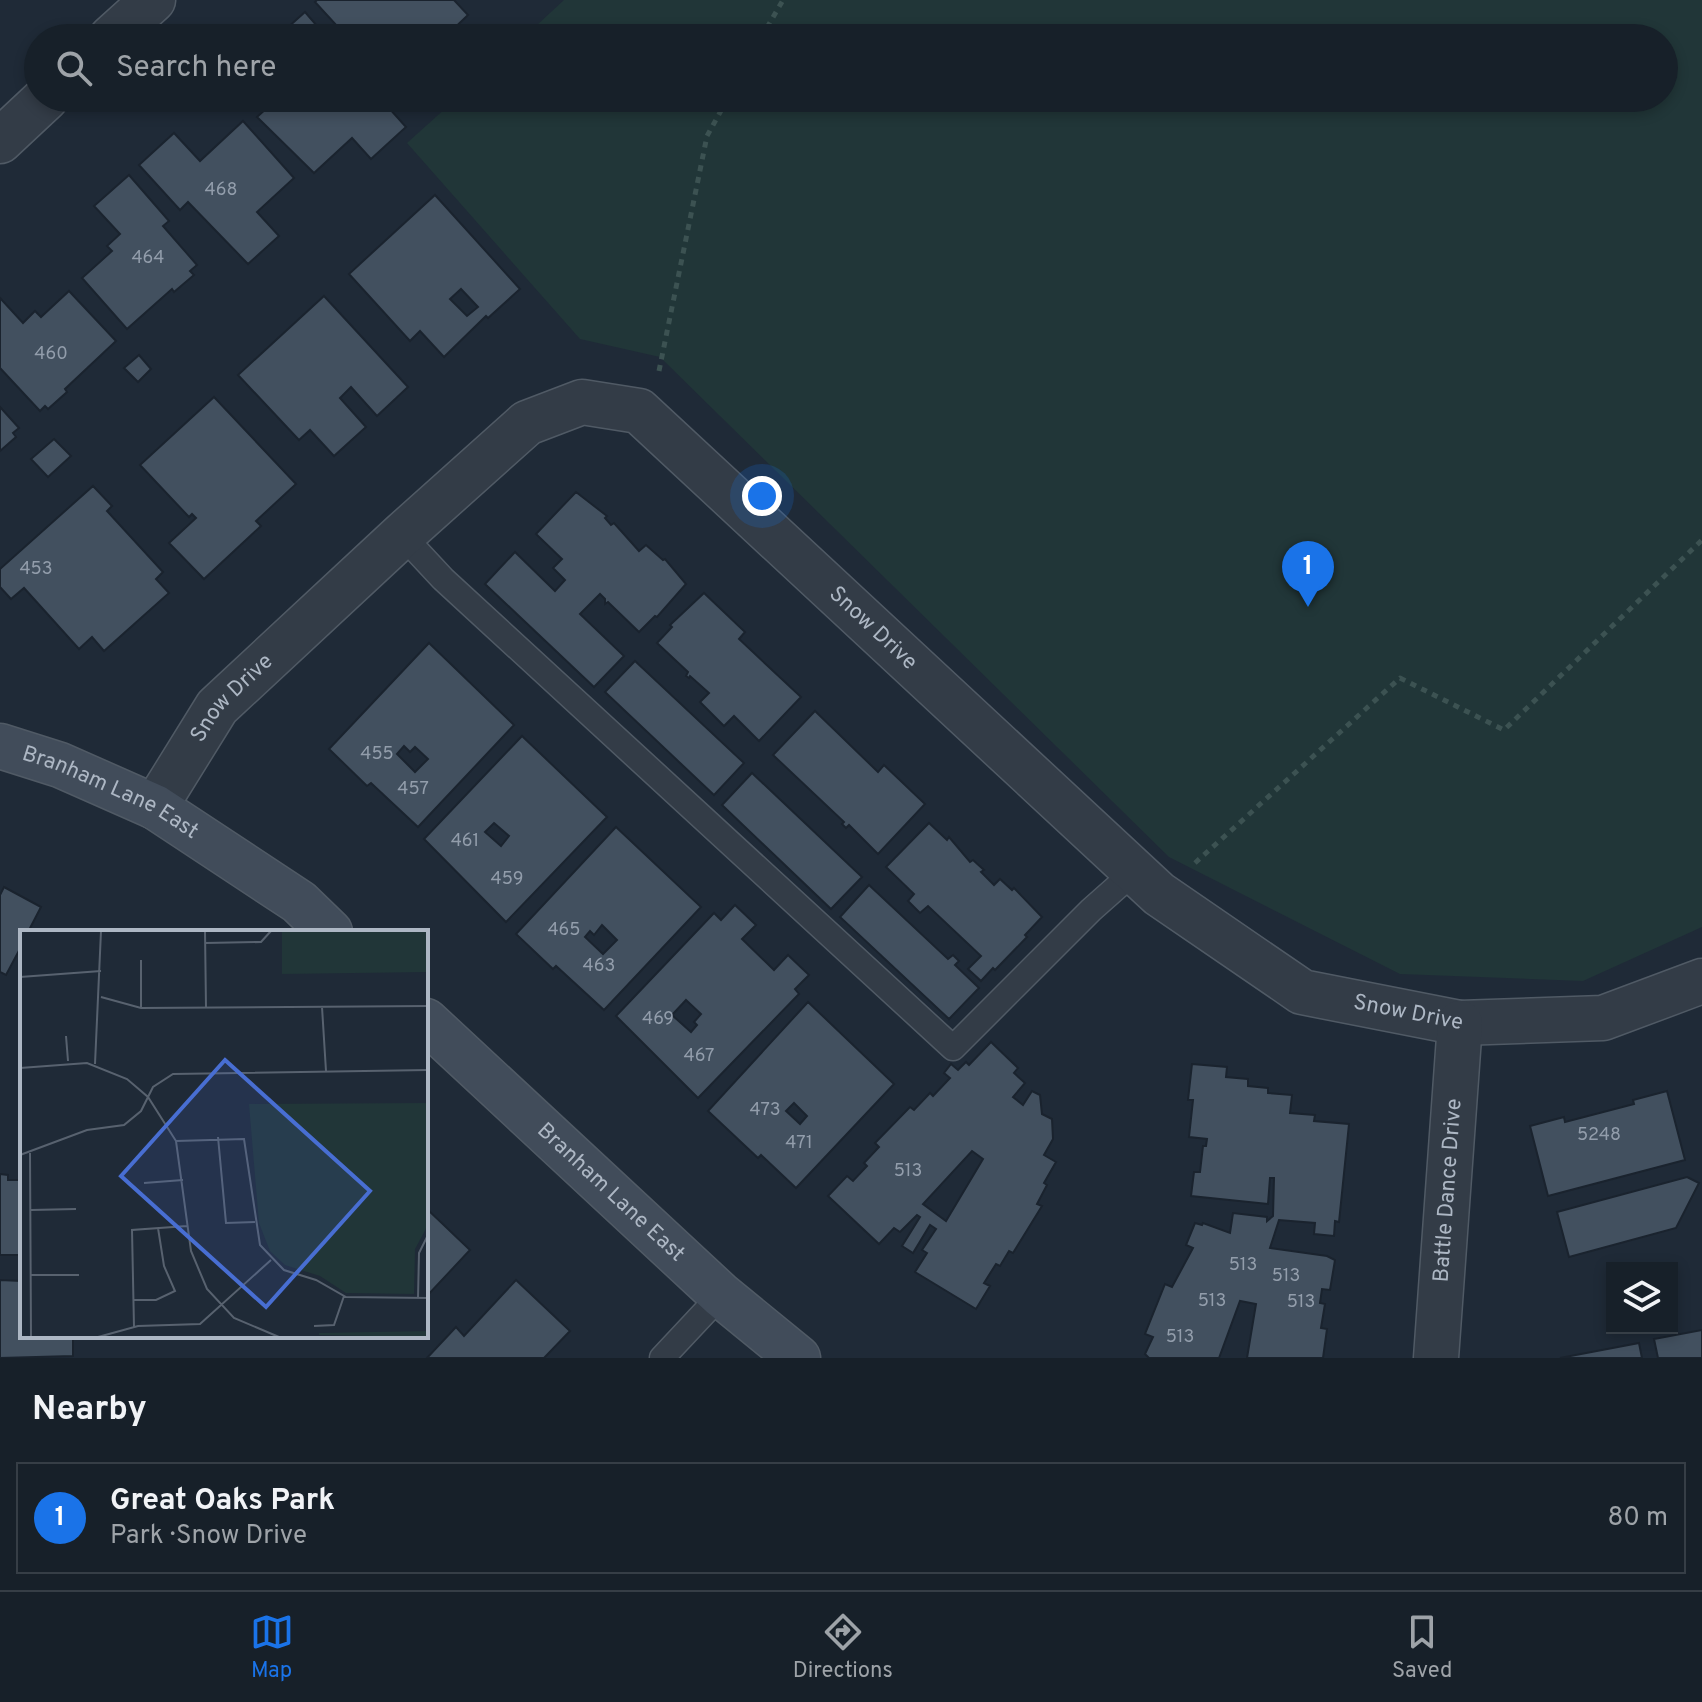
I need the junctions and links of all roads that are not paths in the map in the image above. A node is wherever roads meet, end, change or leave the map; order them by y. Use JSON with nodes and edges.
{"nodes":[{"id":1,"x":153,"y":0,"type":"edge"},
{"id":2,"x":126,"y":24,"type":"edge"},
{"id":3,"x":31,"y":112,"type":"edge"},
{"id":4,"x":0,"y":141,"type":"edge"},
{"id":5,"x":402,"y":535,"type":"junction"},
{"id":6,"x":0,"y":746,"type":"edge"},
{"id":7,"x":155,"y":807,"type":"junction"},
{"id":8,"x":1135,"y":871,"type":"junction"},
{"id":9,"x":328,"y":930,"type":"edge"},
{"id":10,"x":1702,"y":981,"type":"edge"},
{"id":11,"x":1460,"y":1023,"type":"junction"},
{"id":12,"x":428,"y":1025,"type":"edge"},
{"id":13,"x":721,"y":1295,"type":"junction"},
{"id":14,"x":662,"y":1358,"type":"edge"},
{"id":15,"x":798,"y":1358,"type":"edge"},
{"id":16,"x":1436,"y":1358,"type":"edge"}],
"edges":[{"from":1,"to":2,"type":"street"},
{"from":3,"to":4,"type":"street"},
{"from":5,"to":7,"type":"street","name":"Snow Drive"},
{"from":5,"to":8,"type":"street","name":"Snow Drive"},
{"from":5,"to":8,"type":"lane"},
{"from":6,"to":7,"type":"street","name":"Branham Lane East"},
{"from":7,"to":9,"type":"street","name":"Branham Lane East"},
{"from":8,"to":11,"type":"street","name":"Snow Drive"},
{"from":10,"to":11,"type":"street","name":"Snow Drive"},
{"from":11,"to":16,"type":"street","name":"Battle Dance Drive"},
{"from":12,"to":13,"type":"street","name":"Branham Lane East"},
{"from":13,"to":14,"type":"lane"},
{"from":13,"to":15,"type":"street","name":"Branham Lane East"}]}
